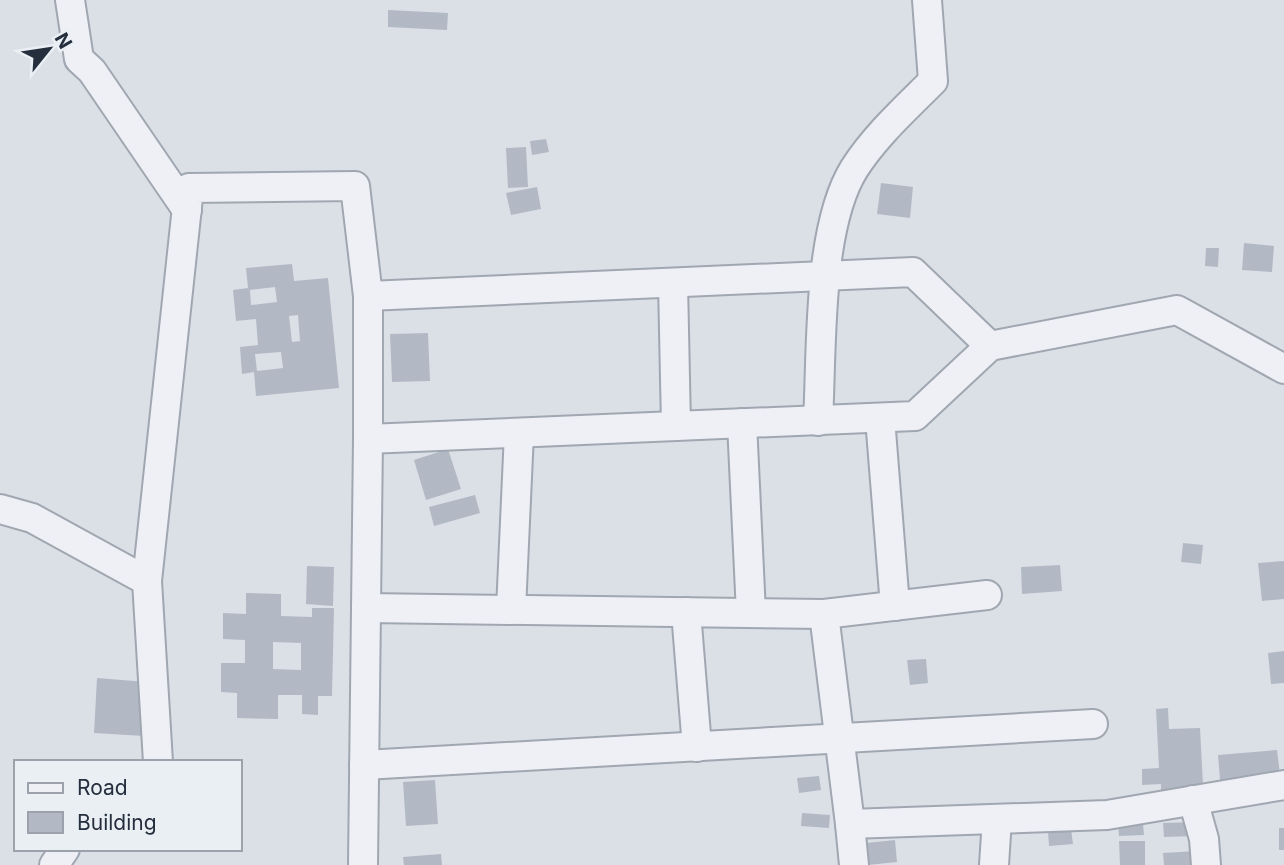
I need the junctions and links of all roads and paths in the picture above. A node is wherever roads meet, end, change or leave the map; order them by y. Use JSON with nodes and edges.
{"nodes":[{"id":1,"x":70,"y":0,"type":"edge"},
{"id":2,"x":927,"y":0,"type":"edge"},
{"id":3,"x":187,"y":210,"type":"junction"},
{"id":4,"x":826,"y":275,"type":"junction"},
{"id":5,"x":673,"y":283,"type":"junction"},
{"id":6,"x":368,"y":296,"type":"junction"},
{"id":7,"x":990,"y":346,"type":"junction"},
{"id":8,"x":1284,"y":368,"type":"edge"},
{"id":9,"x":880,"y":418,"type":"junction"},
{"id":10,"x":818,"y":421,"type":"junction"},
{"id":11,"x":742,"y":423,"type":"junction"},
{"id":12,"x":676,"y":426,"type":"junction"},
{"id":13,"x":519,"y":432,"type":"junction"},
{"id":14,"x":368,"y":439,"type":"junction"},
{"id":15,"x":0,"y":509,"type":"edge"},
{"id":16,"x":147,"y":581,"type":"junction"},
{"id":17,"x":987,"y":595,"type":"dead end"},
{"id":18,"x":895,"y":606,"type":"junction"},
{"id":19,"x":366,"y":608,"type":"junction"},
{"id":20,"x":511,"y":610,"type":"junction"},
{"id":21,"x":686,"y":612,"type":"junction"},
{"id":22,"x":751,"y":613,"type":"junction"},
{"id":23,"x":824,"y":614,"type":"junction"},
{"id":24,"x":1093,"y":724,"type":"dead end"},
{"id":25,"x":839,"y":738,"type":"junction"},
{"id":26,"x":697,"y":747,"type":"junction"},
{"id":27,"x":158,"y":760,"type":"edge"},
{"id":28,"x":364,"y":765,"type":"junction"},
{"id":29,"x":1284,"y":785,"type":"edge"},
{"id":30,"x":1193,"y":800,"type":"junction"},
{"id":31,"x":997,"y":819,"type":"junction"},
{"id":32,"x":850,"y":824,"type":"junction"},
{"id":33,"x":363,"y":865,"type":"edge"},
{"id":34,"x":854,"y":865,"type":"edge"},
{"id":35,"x":994,"y":865,"type":"edge"},
{"id":36,"x":1206,"y":865,"type":"edge"}],
"edges":[{"from":1,"to":3,"type":"street"},
{"from":2,"to":4,"type":"street"},
{"from":3,"to":6,"type":"street"},
{"from":3,"to":16,"type":"street"},
{"from":4,"to":5,"type":"street"},
{"from":4,"to":7,"type":"street"},
{"from":4,"to":10,"type":"street"},
{"from":5,"to":6,"type":"street"},
{"from":5,"to":12,"type":"street"},
{"from":6,"to":14,"type":"street"},
{"from":7,"to":8,"type":"street"},
{"from":7,"to":9,"type":"street"},
{"from":9,"to":10,"type":"street"},
{"from":9,"to":18,"type":"street"},
{"from":10,"to":11,"type":"street"},
{"from":11,"to":12,"type":"street"},
{"from":11,"to":22,"type":"street"},
{"from":12,"to":13,"type":"street"},
{"from":13,"to":14,"type":"street"},
{"from":13,"to":20,"type":"street"},
{"from":14,"to":19,"type":"street"},
{"from":15,"to":16,"type":"street"},
{"from":16,"to":27,"type":"street"},
{"from":17,"to":18,"type":"street"},
{"from":18,"to":23,"type":"street"},
{"from":19,"to":20,"type":"street"},
{"from":19,"to":28,"type":"street"},
{"from":20,"to":21,"type":"street"},
{"from":21,"to":22,"type":"street"},
{"from":21,"to":26,"type":"street"},
{"from":22,"to":23,"type":"street"},
{"from":23,"to":25,"type":"street"},
{"from":24,"to":25,"type":"street"},
{"from":25,"to":26,"type":"street"},
{"from":25,"to":32,"type":"street"},
{"from":26,"to":28,"type":"street"},
{"from":28,"to":33,"type":"street"},
{"from":29,"to":30,"type":"street"},
{"from":30,"to":31,"type":"street"},
{"from":30,"to":36,"type":"street"},
{"from":31,"to":32,"type":"street"},
{"from":31,"to":35,"type":"street"},
{"from":32,"to":34,"type":"street"}]}
